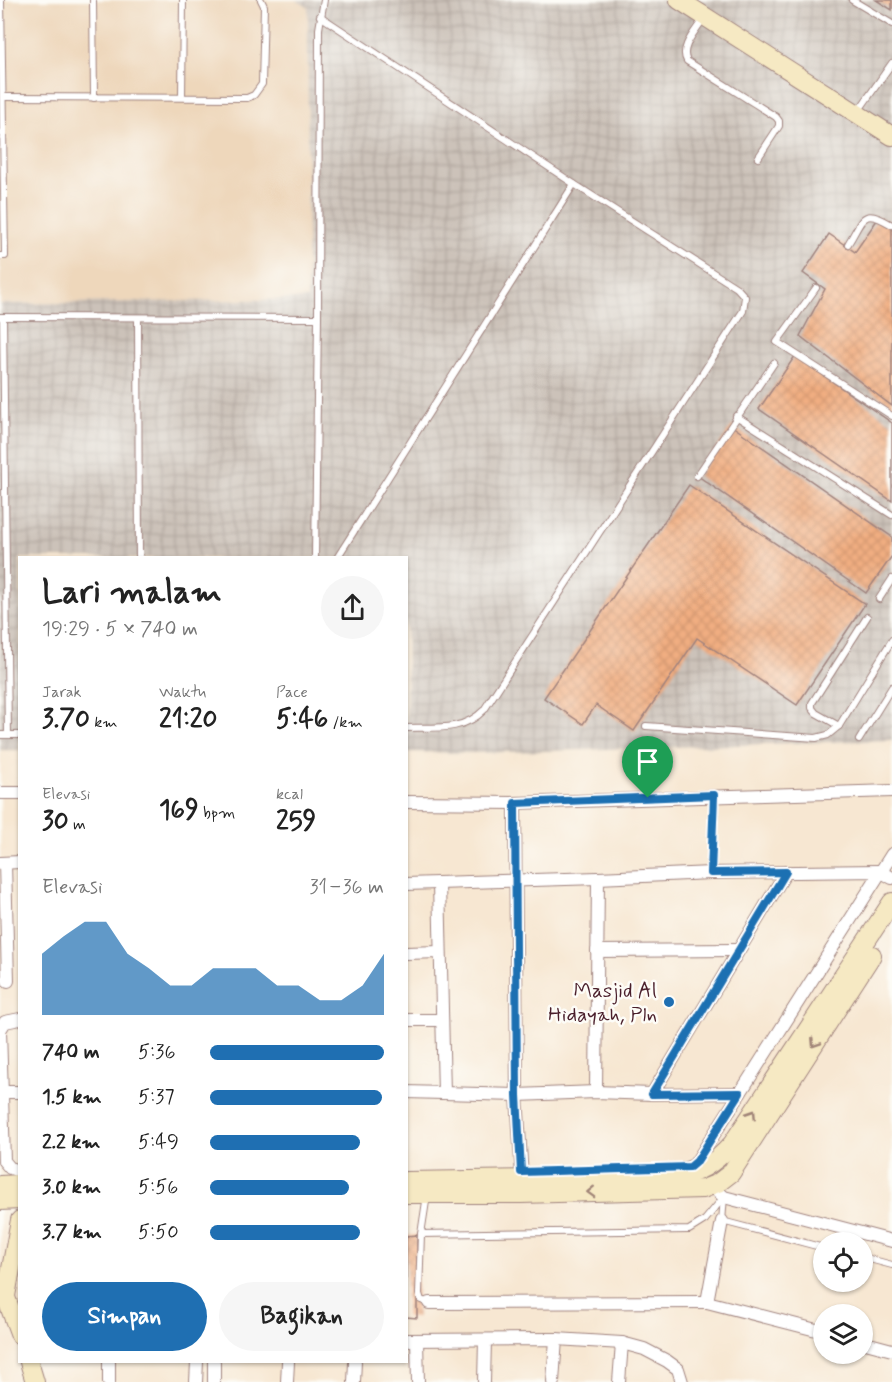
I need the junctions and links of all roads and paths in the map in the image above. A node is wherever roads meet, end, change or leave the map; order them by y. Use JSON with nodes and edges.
{"nodes":[{"id":1,"x":1,"y":0,"type":"edge"},
{"id":2,"x":93,"y":0,"type":"edge"},
{"id":3,"x":183,"y":0,"type":"edge"},
{"id":4,"x":261,"y":0,"type":"edge"},
{"id":5,"x":324,"y":0,"type":"edge"},
{"id":6,"x":680,"y":0,"type":"edge"},
{"id":7,"x":852,"y":0,"type":"edge"},
{"id":8,"x":320,"y":16,"type":"junction"},
{"id":9,"x":705,"y":16,"type":"junction"},
{"id":10,"x":892,"y":24,"type":"edge"},
{"id":11,"x":892,"y":63,"type":"edge"},
{"id":12,"x":3,"y":97,"type":"junction"},
{"id":13,"x":182,"y":97,"type":"junction"},
{"id":14,"x":94,"y":98,"type":"junction"},
{"id":15,"x":857,"y":113,"type":"junction"},
{"id":16,"x":892,"y":136,"type":"edge"},
{"id":17,"x":758,"y":158,"type":"dead end"},
{"id":18,"x":3,"y":174,"type":"edge"},
{"id":19,"x":573,"y":184,"type":"junction"},
{"id":20,"x":892,"y":225,"type":"edge"},
{"id":21,"x":848,"y":244,"type":"dead end"},
{"id":22,"x":0,"y":256,"type":"edge"},
{"id":23,"x":816,"y":288,"type":"dead end"},
{"id":24,"x":2,"y":317,"type":"edge"},
{"id":25,"x":138,"y":318,"type":"junction"},
{"id":26,"x":318,"y":318,"type":"junction"},
{"id":27,"x":774,"y":363,"type":"dead end"},
{"id":28,"x":736,"y":416,"type":"junction"},
{"id":29,"x":892,"y":416,"type":"edge"},
{"id":30,"x":697,"y":476,"type":"dead end"},
{"id":31,"x":892,"y":515,"type":"edge"},
{"id":32,"x":3,"y":535,"type":"edge"},
{"id":33,"x":139,"y":556,"type":"edge"},
{"id":34,"x":315,"y":556,"type":"edge"},
{"id":35,"x":338,"y":556,"type":"edge"},
{"id":36,"x":892,"y":579,"type":"edge"},
{"id":37,"x":879,"y":599,"type":"dead end"},
{"id":38,"x":867,"y":617,"type":"dead end"},
{"id":39,"x":892,"y":640,"type":"edge"},
{"id":40,"x":892,"y":687,"type":"edge"},
{"id":41,"x":646,"y":726,"type":"dead end"},
{"id":42,"x":839,"y":726,"type":"junction"},
{"id":43,"x":408,"y":728,"type":"edge"},
{"id":44,"x":0,"y":735,"type":"edge"},
{"id":45,"x":8,"y":735,"type":"junction"},
{"id":46,"x":18,"y":735,"type":"edge"},
{"id":47,"x":859,"y":740,"type":"dead end"},
{"id":48,"x":892,"y":791,"type":"edge"},
{"id":49,"x":0,"y":793,"type":"edge"},
{"id":50,"x":18,"y":793,"type":"edge"},
{"id":51,"x":714,"y":795,"type":"junction"},
{"id":52,"x":408,"y":802,"type":"edge"},
{"id":53,"x":515,"y":803,"type":"junction"},
{"id":54,"x":892,"y":854,"type":"edge"},
{"id":55,"x":2,"y":862,"type":"edge"},
{"id":56,"x":18,"y":862,"type":"edge"},
{"id":57,"x":880,"y":871,"type":"junction"},
{"id":58,"x":786,"y":872,"type":"junction"},
{"id":59,"x":711,"y":873,"type":"junction"},
{"id":60,"x":598,"y":878,"type":"junction"},
{"id":61,"x":892,"y":878,"type":"edge"},
{"id":62,"x":516,"y":881,"type":"junction"},
{"id":63,"x":439,"y":883,"type":"junction"},
{"id":64,"x":408,"y":884,"type":"edge"},
{"id":65,"x":892,"y":902,"type":"edge"},
{"id":66,"x":892,"y":923,"type":"edge"},
{"id":67,"x":738,"y":950,"type":"junction"},
{"id":68,"x":597,"y":951,"type":"junction"},
{"id":69,"x":408,"y":952,"type":"edge"},
{"id":70,"x":440,"y":952,"type":"junction"},
{"id":71,"x":862,"y":958,"type":"junction"},
{"id":72,"x":9,"y":982,"type":"edge"},
{"id":73,"x":18,"y":1019,"type":"edge"},
{"id":74,"x":408,"y":1020,"type":"edge"},
{"id":75,"x":442,"y":1020,"type":"junction"},
{"id":76,"x":1,"y":1092,"type":"edge"},
{"id":77,"x":18,"y":1092,"type":"edge"},
{"id":78,"x":408,"y":1092,"type":"edge"},
{"id":79,"x":596,"y":1092,"type":"junction"},
{"id":80,"x":444,"y":1093,"type":"junction"},
{"id":81,"x":740,"y":1093,"type":"junction"},
{"id":82,"x":652,"y":1094,"type":"junction"},
{"id":83,"x":517,"y":1095,"type":"junction"},
{"id":84,"x":18,"y":1170,"type":"edge"},
{"id":85,"x":408,"y":1173,"type":"edge"},
{"id":86,"x":521,"y":1176,"type":"junction"},
{"id":87,"x":408,"y":1181,"type":"edge"},
{"id":88,"x":18,"y":1184,"type":"edge"},
{"id":89,"x":0,"y":1185,"type":"edge"},
{"id":90,"x":718,"y":1191,"type":"junction"},
{"id":91,"x":408,"y":1194,"type":"edge"},
{"id":92,"x":427,"y":1194,"type":"junction"},
{"id":93,"x":18,"y":1200,"type":"edge"},
{"id":94,"x":0,"y":1201,"type":"edge"},
{"id":95,"x":722,"y":1221,"type":"junction"},
{"id":96,"x":18,"y":1228,"type":"edge"},
{"id":97,"x":421,"y":1234,"type":"junction"},
{"id":98,"x":892,"y":1241,"type":"edge"},
{"id":99,"x":813,"y":1245,"type":"edge"},
{"id":100,"x":873,"y":1260,"type":"edge"},
{"id":101,"x":892,"y":1265,"type":"edge"},
{"id":102,"x":3,"y":1289,"type":"edge"},
{"id":103,"x":707,"y":1302,"type":"junction"},
{"id":104,"x":429,"y":1303,"type":"joint"},
{"id":105,"x":813,"y":1329,"type":"edge"},
{"id":106,"x":18,"y":1330,"type":"edge"},
{"id":107,"x":412,"y":1340,"type":"edge"},
{"id":108,"x":556,"y":1340,"type":"junction"},
{"id":109,"x":485,"y":1341,"type":"junction"},
{"id":110,"x":622,"y":1343,"type":"junction"},
{"id":111,"x":873,"y":1345,"type":"edge"},
{"id":112,"x":892,"y":1350,"type":"edge"},
{"id":113,"x":29,"y":1363,"type":"edge"},
{"id":114,"x":109,"y":1363,"type":"edge"},
{"id":115,"x":197,"y":1363,"type":"edge"},
{"id":116,"x":214,"y":1363,"type":"edge"},
{"id":117,"x":288,"y":1363,"type":"edge"},
{"id":118,"x":355,"y":1363,"type":"edge"},
{"id":119,"x":35,"y":1382,"type":"edge"},
{"id":120,"x":109,"y":1382,"type":"edge"},
{"id":121,"x":196,"y":1382,"type":"edge"},
{"id":122,"x":214,"y":1382,"type":"edge"},
{"id":123,"x":287,"y":1382,"type":"edge"},
{"id":124,"x":354,"y":1382,"type":"edge"},
{"id":125,"x":418,"y":1382,"type":"edge"},
{"id":126,"x":484,"y":1382,"type":"edge"},
{"id":127,"x":553,"y":1382,"type":"edge"},
{"id":128,"x":619,"y":1382,"type":"edge"},
{"id":129,"x":682,"y":1382,"type":"edge"}],
"edges":[{"from":1,"to":12,"type":"lane"},
{"from":2,"to":14,"type":"lane"},
{"from":3,"to":13,"type":"lane"},
{"from":4,"to":13,"type":"lane"},
{"from":5,"to":8,"type":"lane"},
{"from":6,"to":9,"type":"main road"},
{"from":7,"to":10,"type":"lane"},
{"from":8,"to":19,"type":"lane"},
{"from":8,"to":26,"type":"lane"},
{"from":9,"to":15,"type":"main road"},
{"from":9,"to":17,"type":"lane"},
{"from":11,"to":15,"type":"lane"},
{"from":12,"to":14,"type":"lane"},
{"from":12,"to":18,"type":"lane"},
{"from":13,"to":14,"type":"lane"},
{"from":15,"to":16,"type":"main road"},
{"from":18,"to":22,"type":"lane"},
{"from":19,"to":35,"type":"lane"},
{"from":19,"to":43,"type":"lane"},
{"from":20,"to":21,"type":"lane"},
{"from":23,"to":29,"type":"lane"},
{"from":24,"to":25,"type":"lane"},
{"from":24,"to":32,"type":"lane"},
{"from":25,"to":26,"type":"lane"},
{"from":25,"to":33,"type":"lane"},
{"from":26,"to":34,"type":"lane"},
{"from":27,"to":28,"type":"lane"},
{"from":28,"to":30,"type":"lane"},
{"from":28,"to":31,"type":"lane"},
{"from":32,"to":45,"type":"lane"},
{"from":36,"to":37,"type":"lane"},
{"from":38,"to":42,"type":"lane"},
{"from":39,"to":42,"type":"lane"},
{"from":40,"to":47,"type":"lane"},
{"from":41,"to":42,"type":"lane"},
{"from":44,"to":45,"type":"lane"},
{"from":45,"to":46,"type":"lane"},
{"from":48,"to":51,"type":"street"},
{"from":49,"to":50,"type":"street"},
{"from":51,"to":53,"type":"street"},
{"from":51,"to":59,"type":"lane"},
{"from":52,"to":53,"type":"street"},
{"from":53,"to":62,"type":"street"},
{"from":54,"to":57,"type":"street"},
{"from":55,"to":56,"type":"street"},
{"from":55,"to":72,"type":"street"},
{"from":57,"to":58,"type":"street"},
{"from":57,"to":61,"type":"street"},
{"from":57,"to":81,"type":"street"},
{"from":58,"to":59,"type":"street"},
{"from":58,"to":67,"type":"street"},
{"from":59,"to":60,"type":"street"},
{"from":60,"to":62,"type":"street"},
{"from":60,"to":68,"type":"street"},
{"from":62,"to":63,"type":"street"},
{"from":62,"to":83,"type":"street"},
{"from":63,"to":64,"type":"street"},
{"from":63,"to":70,"type":"street"},
{"from":65,"to":71,"type":"main road"},
{"from":66,"to":71,"type":"main road"},
{"from":67,"to":68,"type":"street"},
{"from":67,"to":82,"type":"street"},
{"from":68,"to":79,"type":"street"},
{"from":69,"to":70,"type":"street"},
{"from":70,"to":75,"type":"street"},
{"from":86,"to":71,"type":"main road","one_way":true},
{"from":71,"to":90,"type":"main road","one_way":true},
{"from":73,"to":76,"type":"street"},
{"from":74,"to":75,"type":"street"},
{"from":75,"to":80,"type":"street"},
{"from":76,"to":77,"type":"street"},
{"from":76,"to":84,"type":"street"},
{"from":78,"to":80,"type":"street"},
{"from":79,"to":82,"type":"street"},
{"from":79,"to":83,"type":"street"},
{"from":80,"to":83,"type":"street"},
{"from":81,"to":82,"type":"street"},
{"from":81,"to":86,"type":"street"},
{"from":83,"to":86,"type":"street"},
{"from":85,"to":86,"type":"street"},
{"from":86,"to":87,"type":"main road"},
{"from":88,"to":89,"type":"main road"},
{"from":90,"to":92,"type":"main road","one_way":true},
{"from":90,"to":95,"type":"lane"},
{"from":90,"to":97,"type":"lane"},
{"from":90,"to":98,"type":"street"},
{"from":91,"to":92,"type":"main road"},
{"from":92,"to":97,"type":"lane"},
{"from":93,"to":94,"type":"main road"},
{"from":95,"to":99,"type":"lane"},
{"from":95,"to":103,"type":"street"},
{"from":96,"to":102,"type":"main road"},
{"from":97,"to":104,"type":"lane"},
{"from":100,"to":101,"type":"lane"},
{"from":102,"to":106,"type":"main road"},
{"from":103,"to":104,"type":"street"},
{"from":103,"to":105,"type":"street"},
{"from":107,"to":109,"type":"street"},
{"from":107,"to":125,"type":"street"},
{"from":108,"to":109,"type":"street"},
{"from":108,"to":110,"type":"street"},
{"from":108,"to":127,"type":"street"},
{"from":109,"to":126,"type":"street"},
{"from":110,"to":128,"type":"street"},
{"from":110,"to":129,"type":"street"},
{"from":111,"to":112,"type":"street"},
{"from":113,"to":119,"type":"main road"},
{"from":114,"to":120,"type":"street"},
{"from":115,"to":121,"type":"street"},
{"from":116,"to":122,"type":"street"},
{"from":117,"to":123,"type":"street"},
{"from":118,"to":124,"type":"street"}]}
